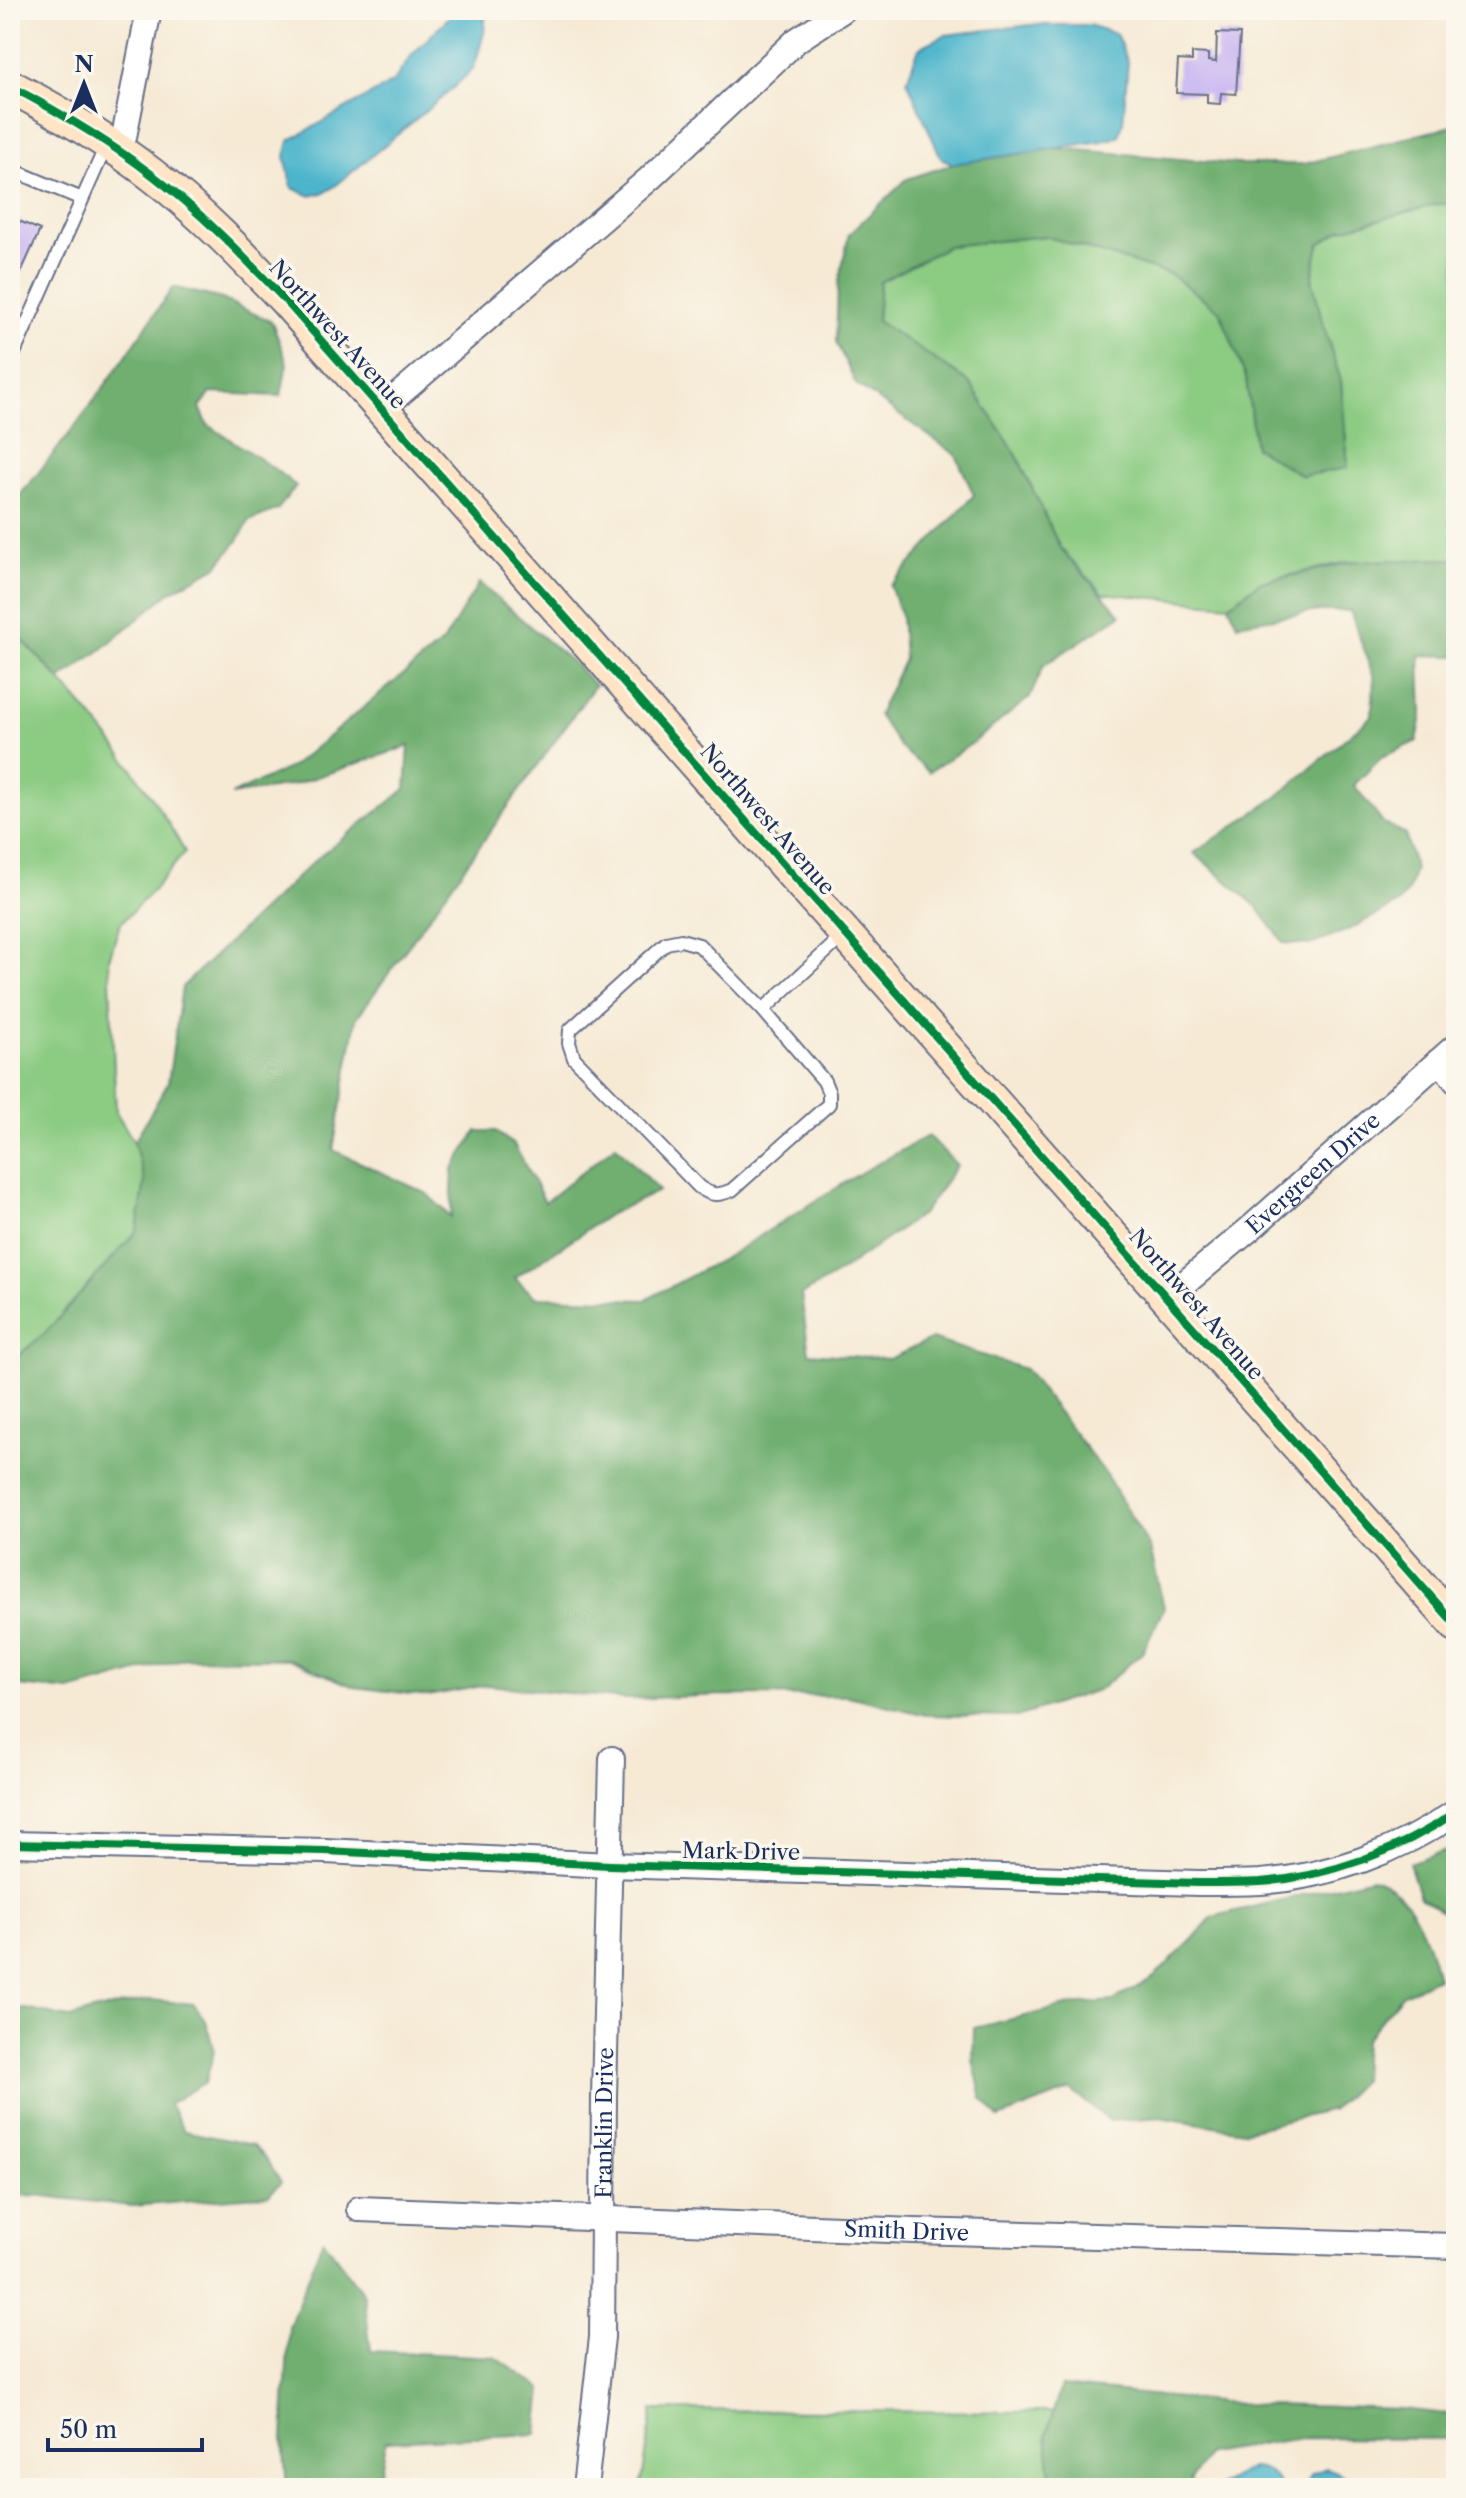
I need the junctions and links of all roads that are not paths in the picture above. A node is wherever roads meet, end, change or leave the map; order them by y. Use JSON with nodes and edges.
{"nodes":[{"id":1,"x":149,"y":10,"type":"edge"},
{"id":2,"x":843,"y":10,"type":"edge"},
{"id":3,"x":10,"y":86,"type":"edge"},
{"id":4,"x":114,"y":147,"type":"junction"},
{"id":5,"x":10,"y":169,"type":"edge"},
{"id":6,"x":82,"y":199,"type":"junction"},
{"id":7,"x":10,"y":362,"type":"edge"},
{"id":8,"x":382,"y":409,"type":"junction"},
{"id":9,"x":845,"y":934,"type":"junction"},
{"id":10,"x":763,"y":1010,"type":"junction"},
{"id":11,"x":1448,"y":1053,"type":"edge"},
{"id":12,"x":1456,"y":1081,"type":"edge"},
{"id":13,"x":1167,"y":1298,"type":"junction"},
{"id":14,"x":1456,"y":1625,"type":"edge"},
{"id":15,"x":612,"y":1759,"type":"dead end"},
{"id":16,"x":1456,"y":1812,"type":"edge"},
{"id":17,"x":10,"y":1844,"type":"edge"},
{"id":18,"x":610,"y":1865,"type":"junction"},
{"id":19,"x":359,"y":2209,"type":"dead end"},
{"id":20,"x":603,"y":2217,"type":"junction"},
{"id":21,"x":1456,"y":2246,"type":"edge"},
{"id":22,"x":585,"y":2488,"type":"edge"}],
"edges":[{"from":1,"to":4,"type":"street"},
{"from":2,"to":8,"type":"street"},
{"from":3,"to":4,"type":"street","name":"Northwest Avenue"},
{"from":4,"to":6,"type":"lane"},
{"from":4,"to":8,"type":"street","name":"Northwest Avenue"},
{"from":5,"to":6,"type":"lane"},
{"from":6,"to":7,"type":"lane"},
{"from":8,"to":9,"type":"street","name":"Northwest Avenue"},
{"from":9,"to":10,"type":"lane"},
{"from":9,"to":13,"type":"street","name":"Northwest Avenue"},
{"from":10,"to":10,"type":"lane"},
{"from":11,"to":12,"type":"street"},
{"from":11,"to":13,"type":"street","name":"Evergreen Drive"},
{"from":13,"to":14,"type":"street","name":"Northwest Avenue"},
{"from":15,"to":18,"type":"street","name":"Franklin Drive"},
{"from":16,"to":18,"type":"street","name":"Mark Drive"},
{"from":17,"to":18,"type":"street","name":"Mark Drive"},
{"from":18,"to":20,"type":"street","name":"Franklin Drive"},
{"from":19,"to":20,"type":"street","name":"Smith Drive"},
{"from":20,"to":21,"type":"street","name":"Smith Drive"},
{"from":20,"to":22,"type":"street","name":"Franklin Drive"}]}
